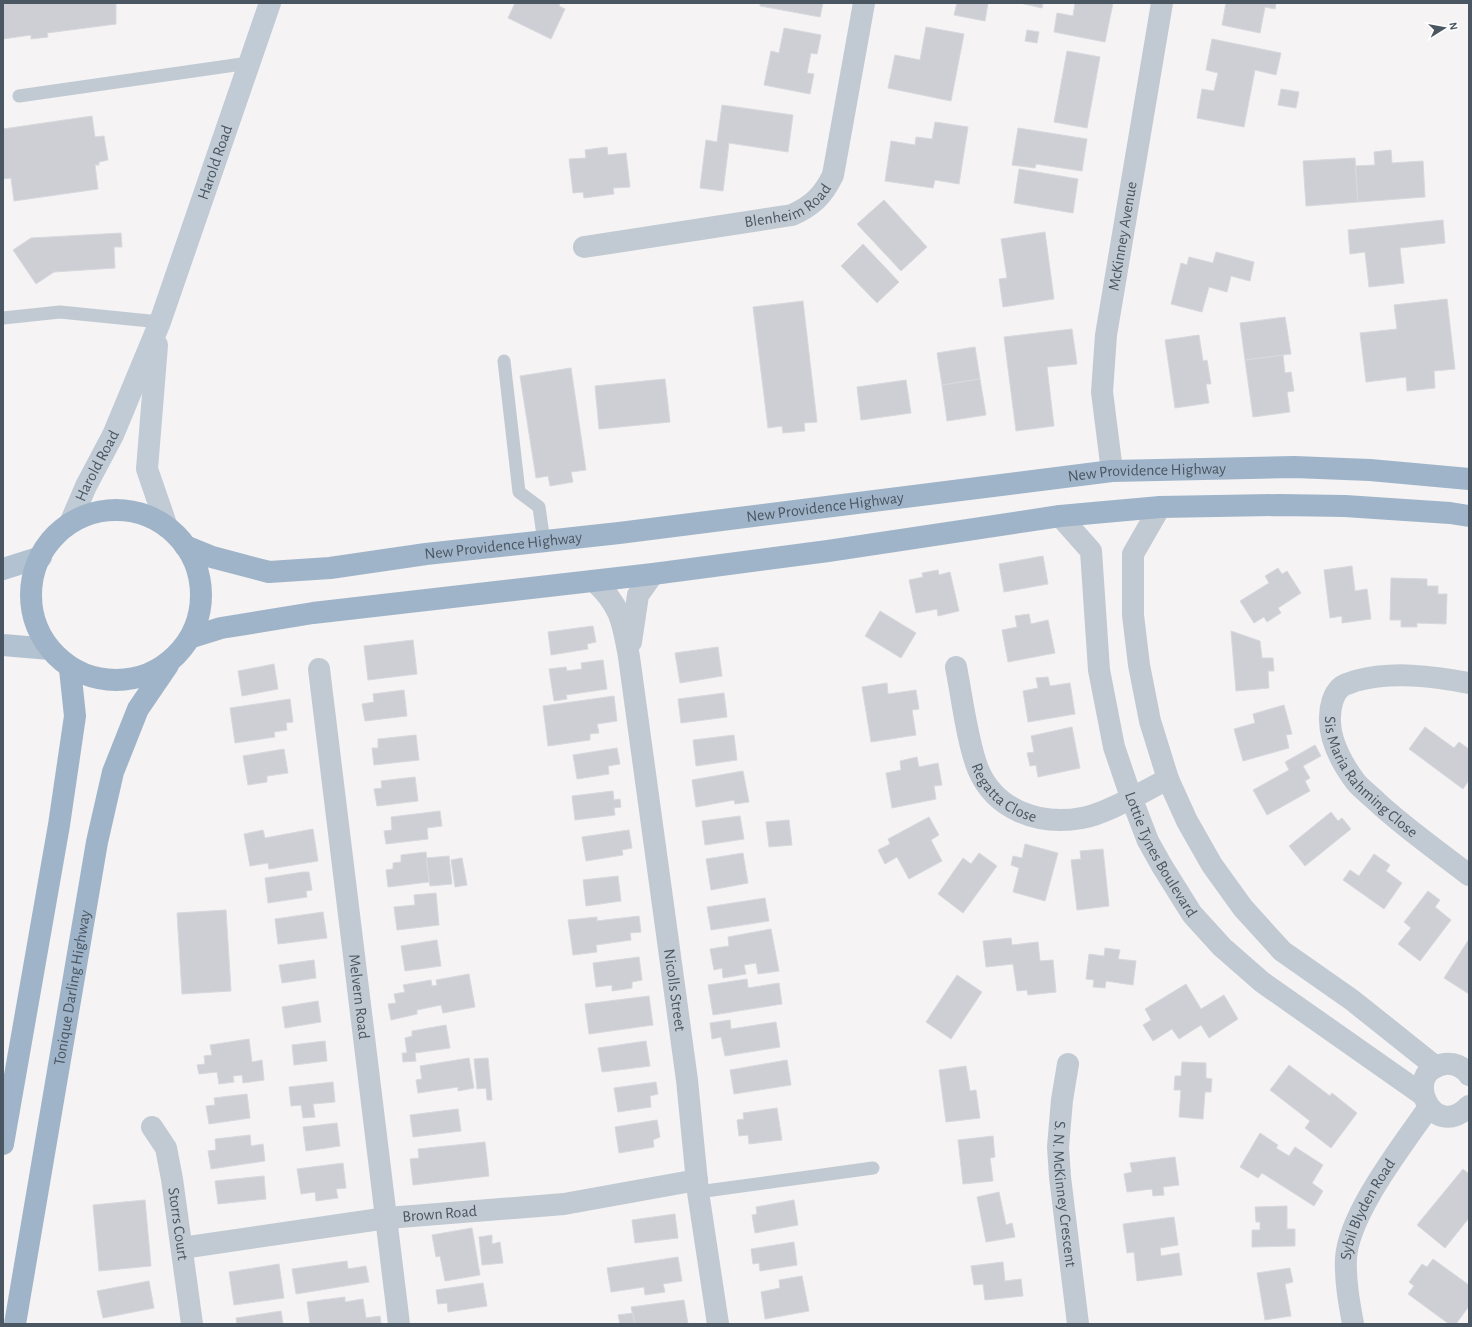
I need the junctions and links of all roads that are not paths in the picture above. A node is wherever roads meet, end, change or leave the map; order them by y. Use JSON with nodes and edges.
{"nodes":[{"id":1,"x":270,"y":3,"type":"edge"},
{"id":2,"x":864,"y":3,"type":"edge"},
{"id":3,"x":1162,"y":3,"type":"edge"},
{"id":4,"x":249,"y":63,"type":"junction"},
{"id":5,"x":18,"y":96,"type":"dead end"},
{"id":6,"x":584,"y":247,"type":"dead end"},
{"id":7,"x":3,"y":318,"type":"edge"},
{"id":8,"x":160,"y":322,"type":"junction"},
{"id":9,"x":504,"y":361,"type":"dead end"},
{"id":10,"x":1112,"y":471,"type":"junction"},
{"id":11,"x":1469,"y":479,"type":"edge"},
{"id":12,"x":1160,"y":507,"type":"junction"},
{"id":13,"x":1060,"y":516,"type":"junction"},
{"id":14,"x":1469,"y":516,"type":"edge"},
{"id":15,"x":71,"y":521,"type":"junction"},
{"id":16,"x":167,"y":526,"type":"junction"},
{"id":17,"x":544,"y":542,"type":"junction"},
{"id":18,"x":185,"y":546,"type":"junction"},
{"id":19,"x":41,"y":558,"type":"junction"},
{"id":20,"x":3,"y":569,"type":"edge"},
{"id":21,"x":653,"y":574,"type":"junction"},
{"id":22,"x":594,"y":581,"type":"junction"},
{"id":23,"x":192,"y":637,"type":"junction"},
{"id":24,"x":3,"y":645,"type":"edge"},
{"id":25,"x":50,"y":649,"type":"junction"},
{"id":26,"x":629,"y":657,"type":"junction"},
{"id":27,"x":168,"y":665,"type":"junction"},
{"id":28,"x":956,"y":667,"type":"dead end"},
{"id":29,"x":70,"y":669,"type":"junction"},
{"id":30,"x":319,"y":669,"type":"dead end"},
{"id":31,"x":1469,"y":683,"type":"edge"},
{"id":32,"x":1168,"y":779,"type":"junction"},
{"id":33,"x":1131,"y":797,"type":"junction"},
{"id":34,"x":1469,"y":875,"type":"edge"},
{"id":35,"x":1068,"y":1064,"type":"dead end"},
{"id":36,"x":1436,"y":1067,"type":"junction"},
{"id":37,"x":1467,"y":1069,"type":"edge"},
{"id":38,"x":1426,"y":1101,"type":"junction"},
{"id":39,"x":1469,"y":1106,"type":"edge"},
{"id":40,"x":152,"y":1127,"type":"dead end"},
{"id":41,"x":3,"y":1144,"type":"edge"},
{"id":42,"x":873,"y":1168,"type":"dead end"},
{"id":43,"x":698,"y":1186,"type":"junction"},
{"id":44,"x":387,"y":1218,"type":"junction"},
{"id":45,"x":182,"y":1248,"type":"junction"},
{"id":46,"x":14,"y":1324,"type":"edge"},
{"id":47,"x":192,"y":1324,"type":"edge"},
{"id":48,"x":399,"y":1324,"type":"edge"},
{"id":49,"x":718,"y":1324,"type":"edge"},
{"id":50,"x":1078,"y":1324,"type":"edge"},
{"id":51,"x":1353,"y":1324,"type":"edge"}],
"edges":[{"from":1,"to":4,"type":"main road","name":"Harold Road"},
{"from":2,"to":6,"type":"street","name":"Blenheim Road"},
{"from":3,"to":10,"type":"street","name":"McKinney Avenue"},
{"from":4,"to":5,"type":"lane"},
{"from":4,"to":8,"type":"main road","name":"Harold Road"},
{"from":7,"to":8,"type":"lane"},
{"from":8,"to":15,"type":"main road","name":"Harold Road"},
{"from":8,"to":16,"type":"main road","name":"Harold Road"},
{"from":9,"to":17,"type":"lane"},
{"from":10,"to":11,"type":"highway","name":"New Providence Highway"},
{"from":10,"to":17,"type":"highway","name":"New Providence Highway"},
{"from":12,"to":13,"type":"highway"},
{"from":12,"to":14,"type":"highway"},
{"from":12,"to":32,"type":"street"},
{"from":13,"to":21,"type":"highway"},
{"from":13,"to":33,"type":"street","name":"Lottie Tynes Boulevard"},
{"from":15,"to":16,"type":"highway"},
{"from":15,"to":19,"type":"highway"},
{"from":16,"to":18,"type":"highway"},
{"from":17,"to":18,"type":"highway","name":"New Providence Highway"},
{"from":18,"to":23,"type":"highway"},
{"from":19,"to":20,"type":"main road"},
{"from":19,"to":25,"type":"highway"},
{"from":21,"to":22,"type":"highway"},
{"from":21,"to":26,"type":"street"},
{"from":22,"to":23,"type":"highway"},
{"from":22,"to":26,"type":"street"},
{"from":23,"to":27,"type":"highway","name":"Tonique Darling Highway"},
{"from":24,"to":25,"type":"main road"},
{"from":25,"to":29,"type":"highway"},
{"from":26,"to":43,"type":"street","name":"Nicolls Street"},
{"from":27,"to":29,"type":"highway"},
{"from":27,"to":46,"type":"highway","name":"Tonique Darling Highway"},
{"from":28,"to":33,"type":"street","name":"Regatta Close"},
{"from":29,"to":41,"type":"highway"},
{"from":30,"to":44,"type":"street","name":"Melvern Road"},
{"from":31,"to":34,"type":"street","name":"Sis Maria Rahming Close"},
{"from":32,"to":33,"type":"street","name":"Regatta Close"},
{"from":32,"to":36,"type":"street"},
{"from":33,"to":38,"type":"street","name":"Lottie Tynes Boulevard"},
{"from":35,"to":50,"type":"street","name":"S. N. McKinney Crescent"},
{"from":36,"to":37,"type":"street"},
{"from":36,"to":38,"type":"street"},
{"from":38,"to":39,"type":"street","name":"Lottie Tynes Boulevard"},
{"from":38,"to":51,"type":"street","name":"Sybil Blyden Road"},
{"from":40,"to":45,"type":"street","name":"Storrs Court"},
{"from":42,"to":43,"type":"lane"},
{"from":43,"to":44,"type":"street","name":"Brown Road"},
{"from":43,"to":49,"type":"street","name":"Nicolls Street"},
{"from":44,"to":45,"type":"street","name":"Brown Road"},
{"from":44,"to":48,"type":"street","name":"Melvern Road"},
{"from":45,"to":47,"type":"street","name":"Storrs Court"}]}
